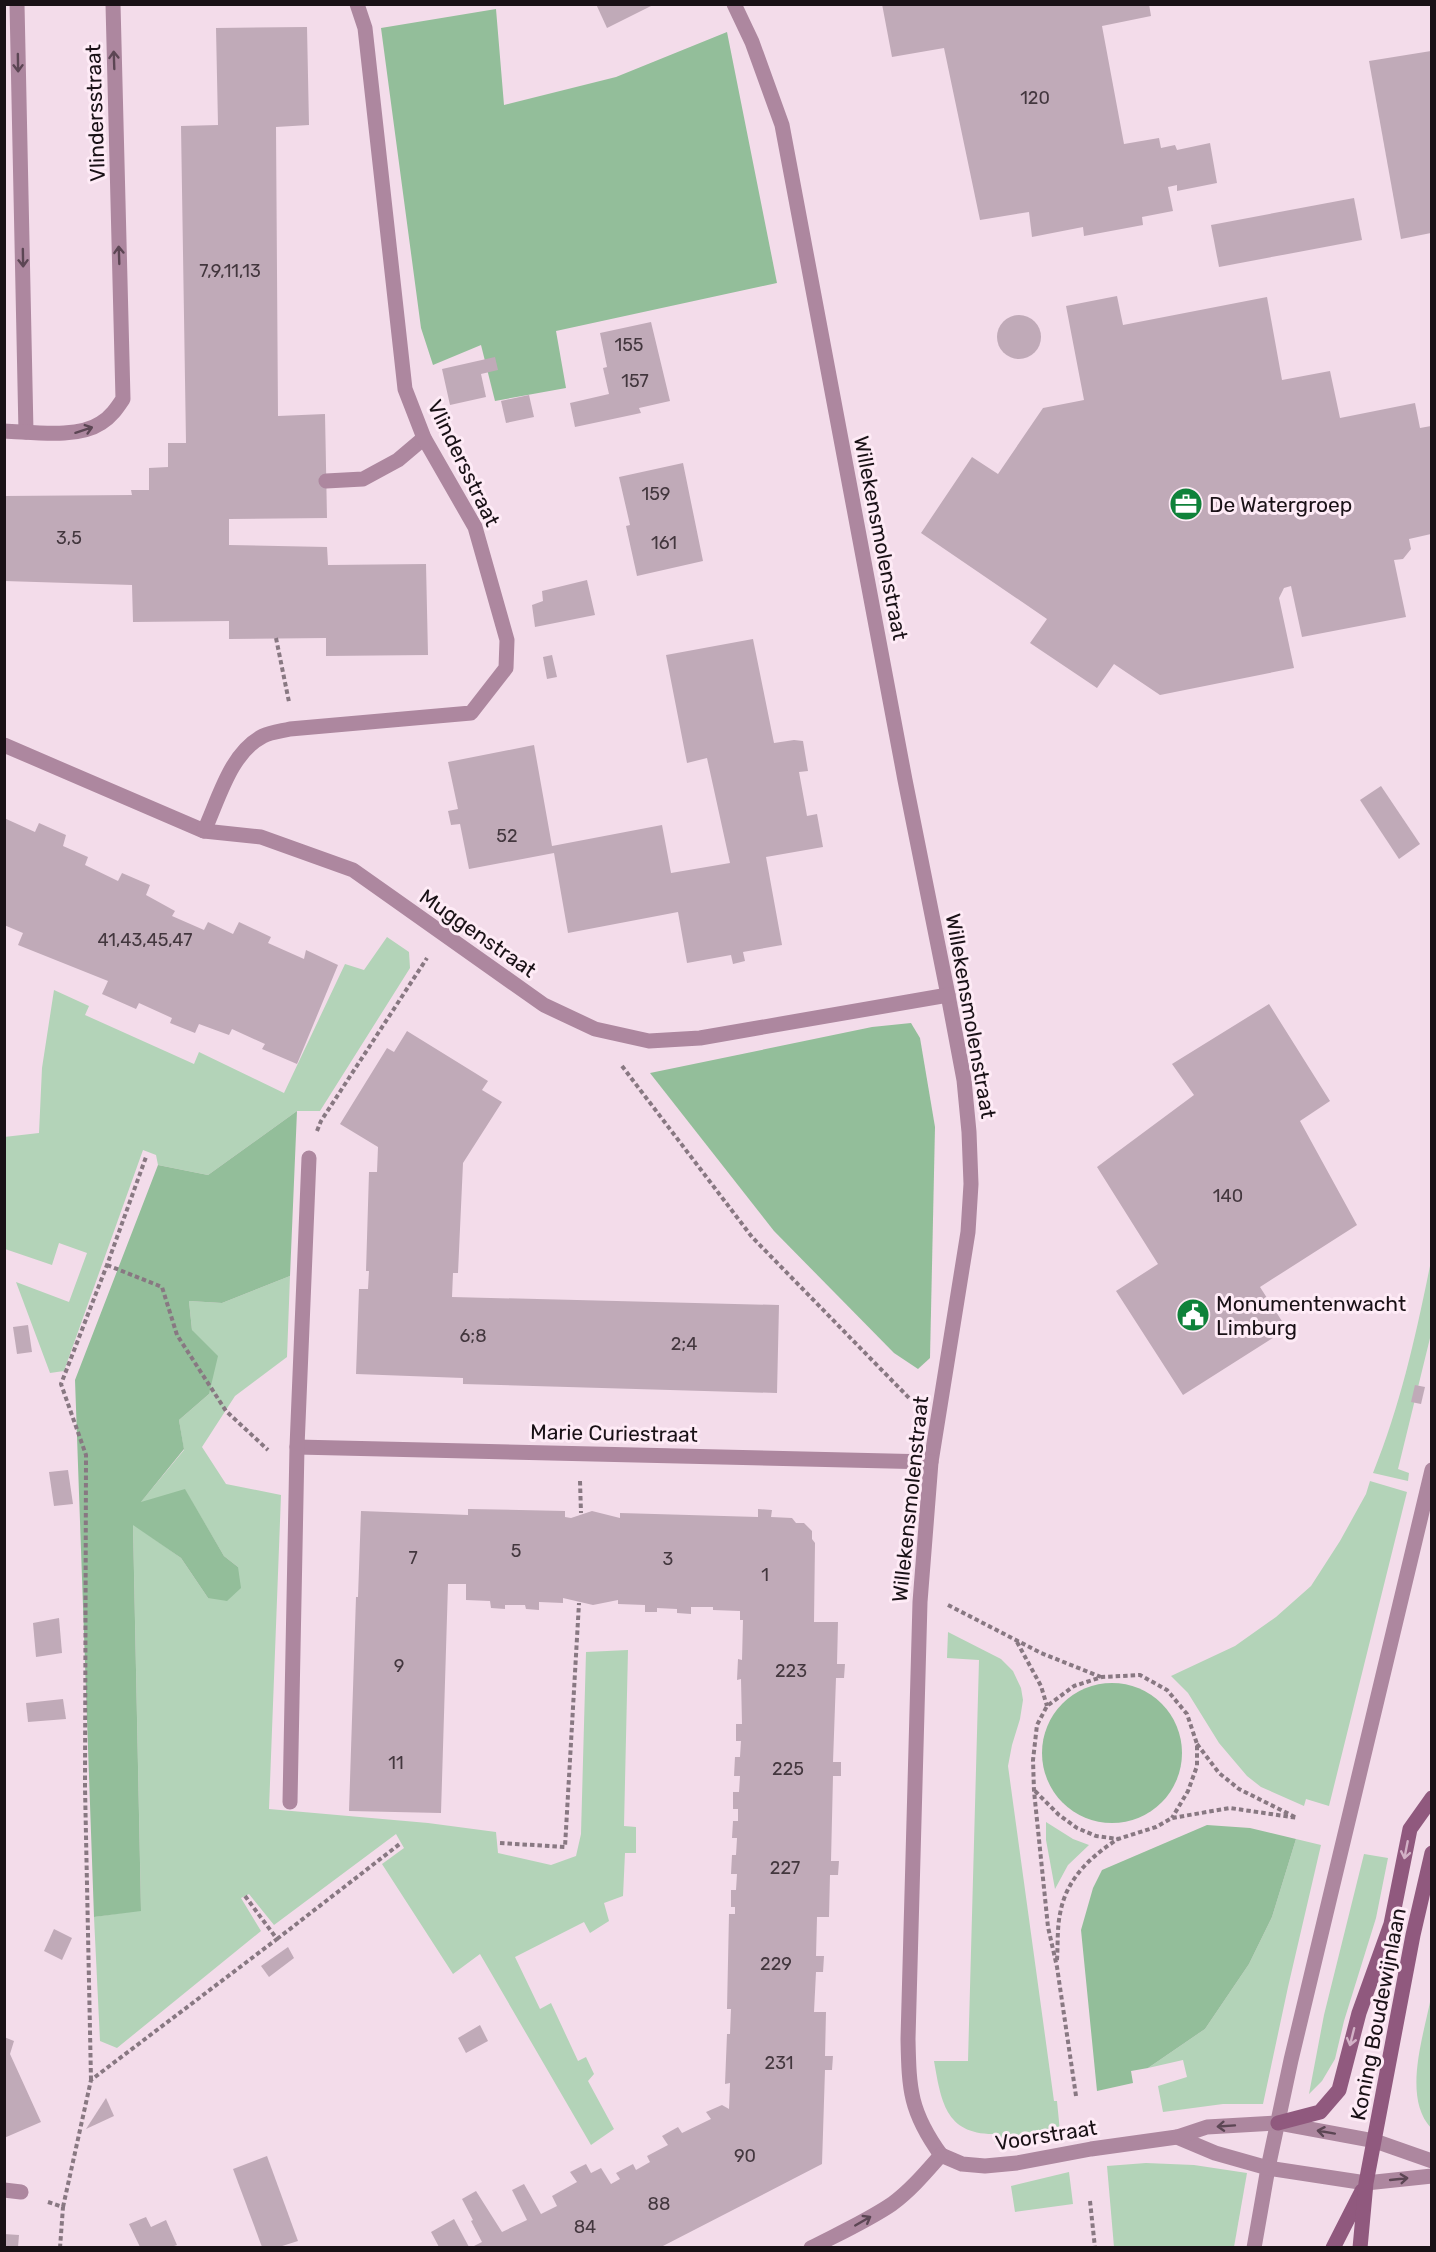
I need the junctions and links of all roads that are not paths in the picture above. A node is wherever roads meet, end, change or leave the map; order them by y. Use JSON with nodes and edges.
{"nodes":[{"id":1,"x":17,"y":4,"type":"edge"},
{"id":2,"x":113,"y":4,"type":"edge"},
{"id":3,"x":357,"y":4,"type":"edge"},
{"id":4,"x":734,"y":4,"type":"edge"},
{"id":5,"x":4,"y":431,"type":"edge"},
{"id":6,"x":26,"y":432,"type":"junction"},
{"id":7,"x":424,"y":438,"type":"junction"},
{"id":8,"x":326,"y":481,"type":"dead end"},
{"id":9,"x":4,"y":745,"type":"edge"},
{"id":10,"x":204,"y":831,"type":"junction"},
{"id":11,"x":948,"y":995,"type":"junction"},
{"id":12,"x":309,"y":1158,"type":"road end"},
{"id":13,"x":297,"y":1447,"type":"junction"},
{"id":14,"x":931,"y":1462,"type":"junction"},
{"id":15,"x":1431,"y":1470,"type":"edge"},
{"id":16,"x":1431,"y":1798,"type":"edge"},
{"id":17,"x":290,"y":1802,"type":"dead end"},
{"id":18,"x":1431,"y":1853,"type":"edge"},
{"id":19,"x":1278,"y":2123,"type":"junction"},
{"id":20,"x":1177,"y":2137,"type":"junction"},
{"id":21,"x":1375,"y":2141,"type":"junction"},
{"id":22,"x":941,"y":2155,"type":"junction"},
{"id":23,"x":1431,"y":2161,"type":"edge"},
{"id":24,"x":1268,"y":2168,"type":"junction"},
{"id":25,"x":1431,"y":2176,"type":"edge"},
{"id":26,"x":1366,"y":2182,"type":"junction"},
{"id":27,"x":4,"y":2190,"type":"edge"},
{"id":28,"x":21,"y":2192,"type":"road end"},
{"id":29,"x":811,"y":2247,"type":"edge"},
{"id":30,"x":1254,"y":2247,"type":"edge"},
{"id":31,"x":1333,"y":2247,"type":"edge"},
{"id":32,"x":1360,"y":2247,"type":"edge"}],
"edges":[{"from":1,"to":6,"type":"street","one_way":true},
{"from":6,"to":2,"type":"street","name":"Vlindersstraat","one_way":true},
{"from":3,"to":7,"type":"street","name":"Vlindersstraat"},
{"from":4,"to":11,"type":"street","name":"Willekensmolenstraat"},
{"from":5,"to":6,"type":"street","name":"Vlindersstraat"},
{"from":7,"to":8,"type":"street"},
{"from":7,"to":10,"type":"street","name":"Vlindersstraat"},
{"from":9,"to":10,"type":"street","name":"Muggenstraat"},
{"from":10,"to":11,"type":"street","name":"Muggenstraat"},
{"from":11,"to":14,"type":"street","name":"Willekensmolenstraat"},
{"from":12,"to":13,"type":"street"},
{"from":13,"to":14,"type":"street","name":"Marie Curiestraat"},
{"from":13,"to":17,"type":"street"},
{"from":14,"to":22,"type":"street","name":"Willekensmolenstraat"},
{"from":15,"to":19,"type":"street"},
{"from":16,"to":19,"type":"main road","one_way":true},
{"from":18,"to":21,"type":"main road","name":"Koning Boudewijnlaan"},
{"from":19,"to":20,"type":"street","name":"Voorstraat","one_way":true},
{"from":21,"to":19,"type":"street","name":"Voorstraat","one_way":true},
{"from":19,"to":24,"type":"street"},
{"from":20,"to":22,"type":"street","name":"Voorstraat"},
{"from":20,"to":24,"type":"street"},
{"from":21,"to":23,"type":"street","name":"Voorstraat"},
{"from":21,"to":26,"type":"main road","name":"Koning Boudewijnlaan"},
{"from":29,"to":22,"type":"street","one_way":true},
{"from":24,"to":26,"type":"street"},
{"from":24,"to":30,"type":"street"},
{"from":26,"to":25,"type":"street","one_way":true},
{"from":26,"to":31,"type":"main road","name":"Koning Boudewijnlaan"},
{"from":26,"to":32,"type":"main road","name":"Koning Boudewijnlaan"},
{"from":27,"to":28,"type":"street"}]}
